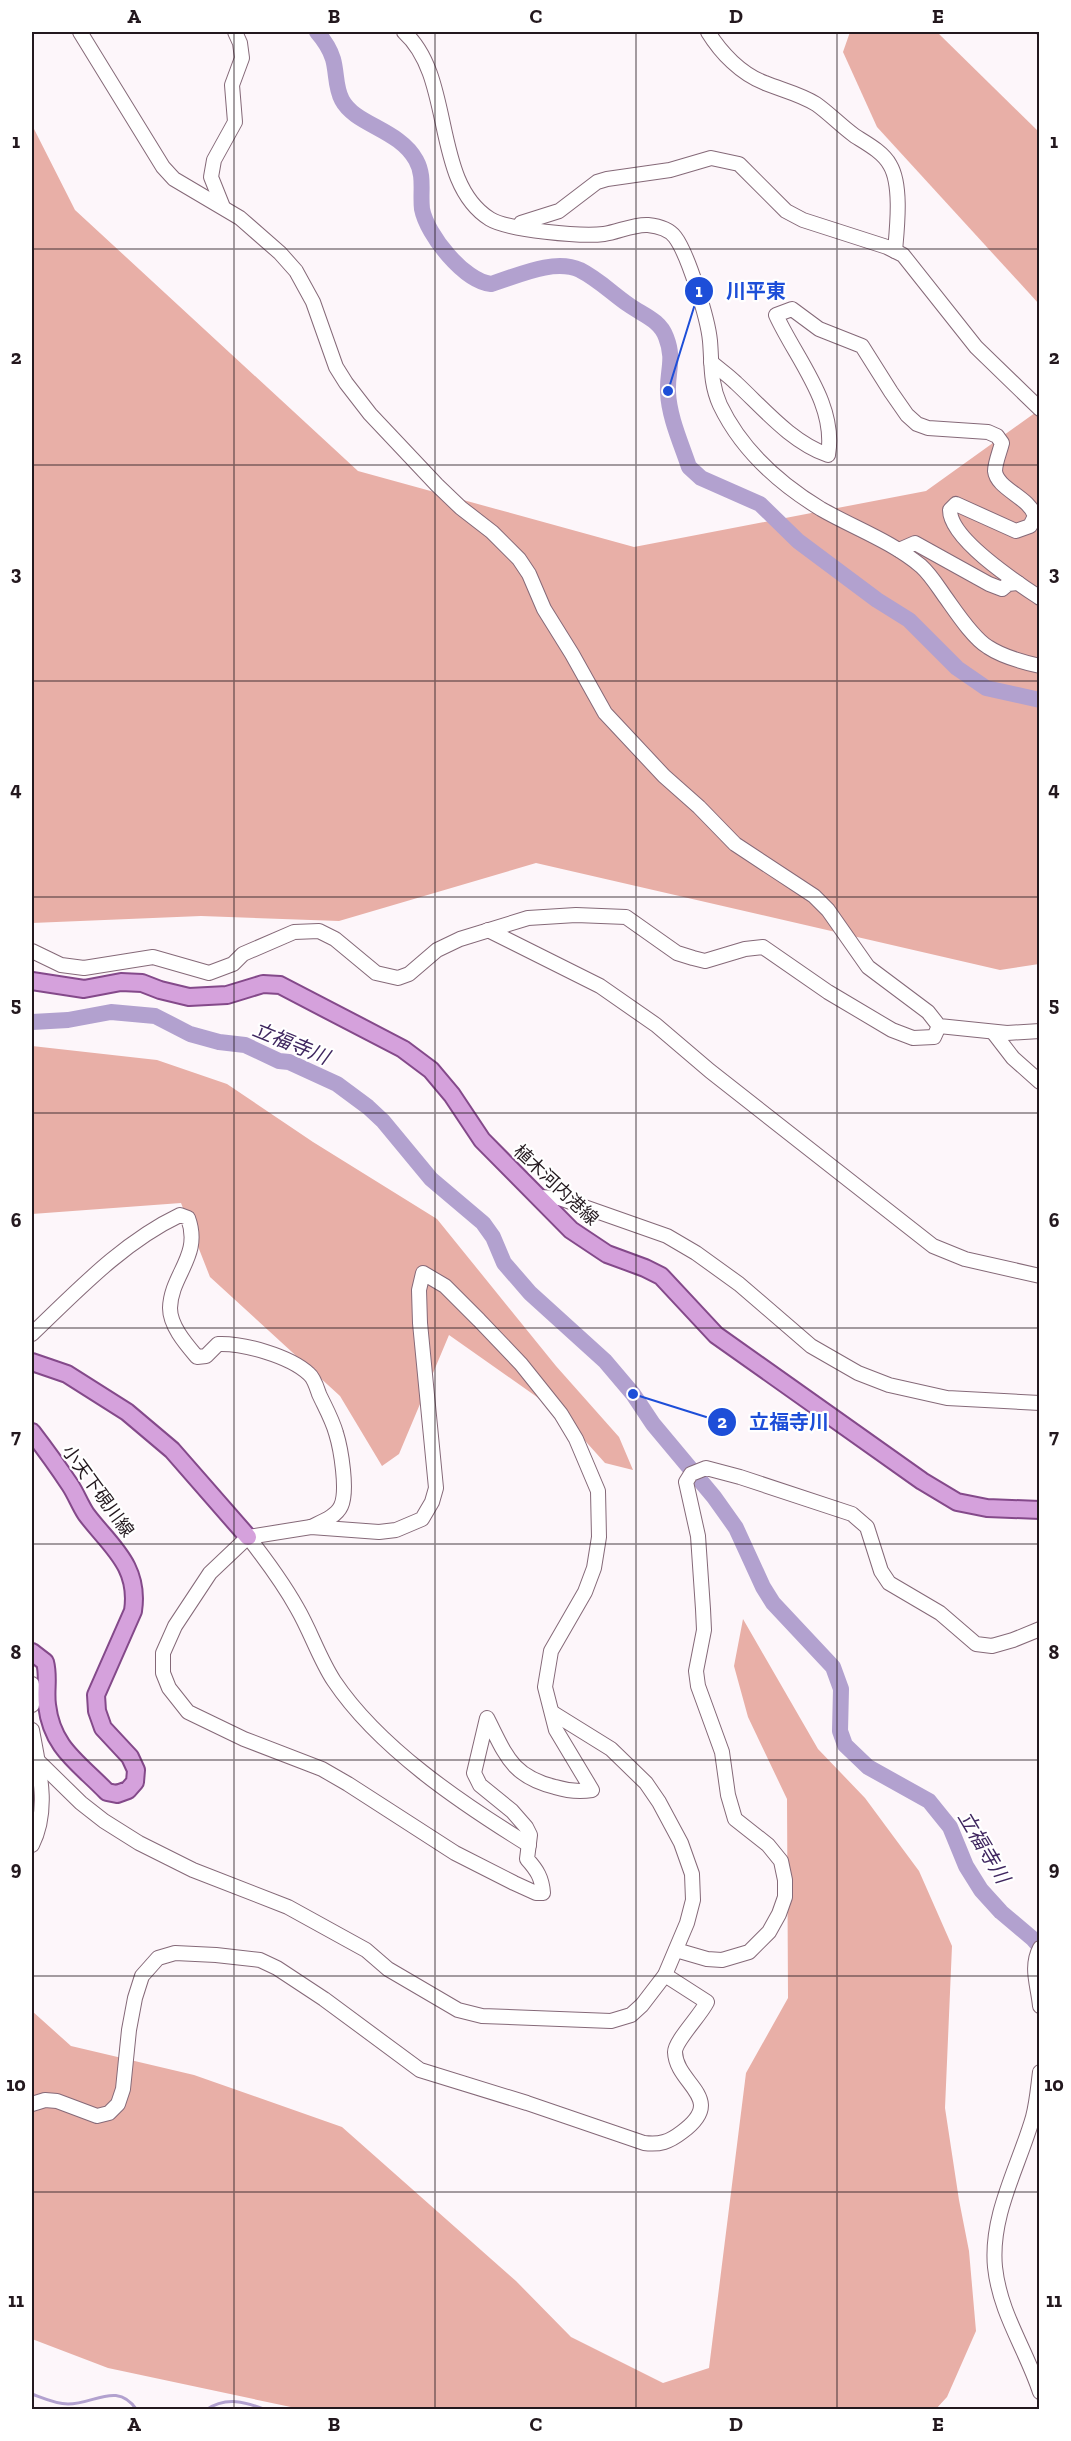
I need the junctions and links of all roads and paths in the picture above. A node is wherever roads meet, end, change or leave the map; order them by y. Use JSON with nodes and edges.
{"nodes":[{"id":1,"x":80,"y":32,"type":"edge"},
{"id":2,"x":235,"y":32,"type":"edge"},
{"id":3,"x":404,"y":32,"type":"edge"},
{"id":4,"x":708,"y":32,"type":"edge"},
{"id":5,"x":223,"y":207,"type":"junction"},
{"id":6,"x":510,"y":225,"type":"junction"},
{"id":7,"x":895,"y":251,"type":"junction"},
{"id":8,"x":711,"y":362,"type":"junction"},
{"id":9,"x":1040,"y":409,"type":"edge"},
{"id":10,"x":899,"y":550,"type":"junction"},
{"id":11,"x":1018,"y":583,"type":"junction"},
{"id":12,"x":1040,"y":598,"type":"edge"},
{"id":13,"x":1040,"y":666,"type":"edge"},
{"id":14,"x":488,"y":930,"type":"junction"},
{"id":15,"x":32,"y":951,"type":"edge"},
{"id":16,"x":32,"y":981,"type":"edge"},
{"id":17,"x":939,"y":1026,"type":"junction"},
{"id":18,"x":1040,"y":1031,"type":"edge"},
{"id":19,"x":993,"y":1032,"type":"junction"},
{"id":20,"x":1040,"y":1082,"type":"edge"},
{"id":21,"x":538,"y":1197,"type":"junction"},
{"id":22,"x":1040,"y":1276,"type":"edge"},
{"id":23,"x":32,"y":1334,"type":"edge"},
{"id":24,"x":32,"y":1362,"type":"edge"},
{"id":25,"x":1040,"y":1403,"type":"edge"},
{"id":26,"x":32,"y":1432,"type":"edge"},
{"id":27,"x":1040,"y":1510,"type":"edge"},
{"id":28,"x":311,"y":1527,"type":"junction"},
{"id":29,"x":249,"y":1537,"type":"junction"},
{"id":30,"x":1040,"y":1629,"type":"edge"},
{"id":31,"x":32,"y":1652,"type":"edge"},
{"id":32,"x":32,"y":1684,"type":"edge"},
{"id":33,"x":32,"y":1705,"type":"edge"},
{"id":34,"x":553,"y":1713,"type":"junction"},
{"id":35,"x":32,"y":1730,"type":"edge"},
{"id":36,"x":37,"y":1760,"type":"junction"},
{"id":37,"x":32,"y":1845,"type":"edge"},
{"id":38,"x":528,"y":1845,"type":"junction"},
{"id":39,"x":1040,"y":1948,"type":"edge"},
{"id":40,"x":676,"y":1950,"type":"junction"},
{"id":41,"x":664,"y":1974,"type":"junction"},
{"id":42,"x":1040,"y":2006,"type":"edge"},
{"id":43,"x":1040,"y":2072,"type":"edge"},
{"id":44,"x":32,"y":2104,"type":"edge"},
{"id":45,"x":1040,"y":2392,"type":"edge"}],
"edges":[{"from":1,"to":5,"type":"street"},
{"from":2,"to":5,"type":"street"},
{"from":3,"to":6,"type":"street"},
{"from":4,"to":7,"type":"street"},
{"from":5,"to":17,"type":"street"},
{"from":6,"to":7,"type":"street"},
{"from":6,"to":8,"type":"street"},
{"from":7,"to":9,"type":"street"},
{"from":8,"to":10,"type":"street"},
{"from":8,"to":11,"type":"street"},
{"from":10,"to":11,"type":"street"},
{"from":10,"to":13,"type":"street"},
{"from":11,"to":12,"type":"street"},
{"from":14,"to":15,"type":"street"},
{"from":14,"to":17,"type":"street"},
{"from":14,"to":22,"type":"street"},
{"from":16,"to":21,"type":"main road","name":"植木河内港線"},
{"from":17,"to":19,"type":"street"},
{"from":18,"to":19,"type":"street"},
{"from":19,"to":20,"type":"street"},
{"from":21,"to":25,"type":"street"},
{"from":21,"to":27,"type":"main road","name":"植木河内港線"},
{"from":23,"to":28,"type":"street"},
{"from":24,"to":29,"type":"main road"},
{"from":26,"to":31,"type":"main road","name":"小天下硯川線"},
{"from":28,"to":29,"type":"street"},
{"from":28,"to":34,"type":"street"},
{"from":29,"to":38,"type":"street"},
{"from":29,"to":38,"type":"street"},
{"from":30,"to":40,"type":"street"},
{"from":32,"to":33,"type":"street"},
{"from":34,"to":38,"type":"street"},
{"from":34,"to":40,"type":"street"},
{"from":35,"to":36,"type":"street"},
{"from":36,"to":37,"type":"street"},
{"from":36,"to":41,"type":"street"},
{"from":39,"to":42,"type":"street"},
{"from":40,"to":41,"type":"street"},
{"from":41,"to":44,"type":"street"},
{"from":43,"to":45,"type":"street"}]}
